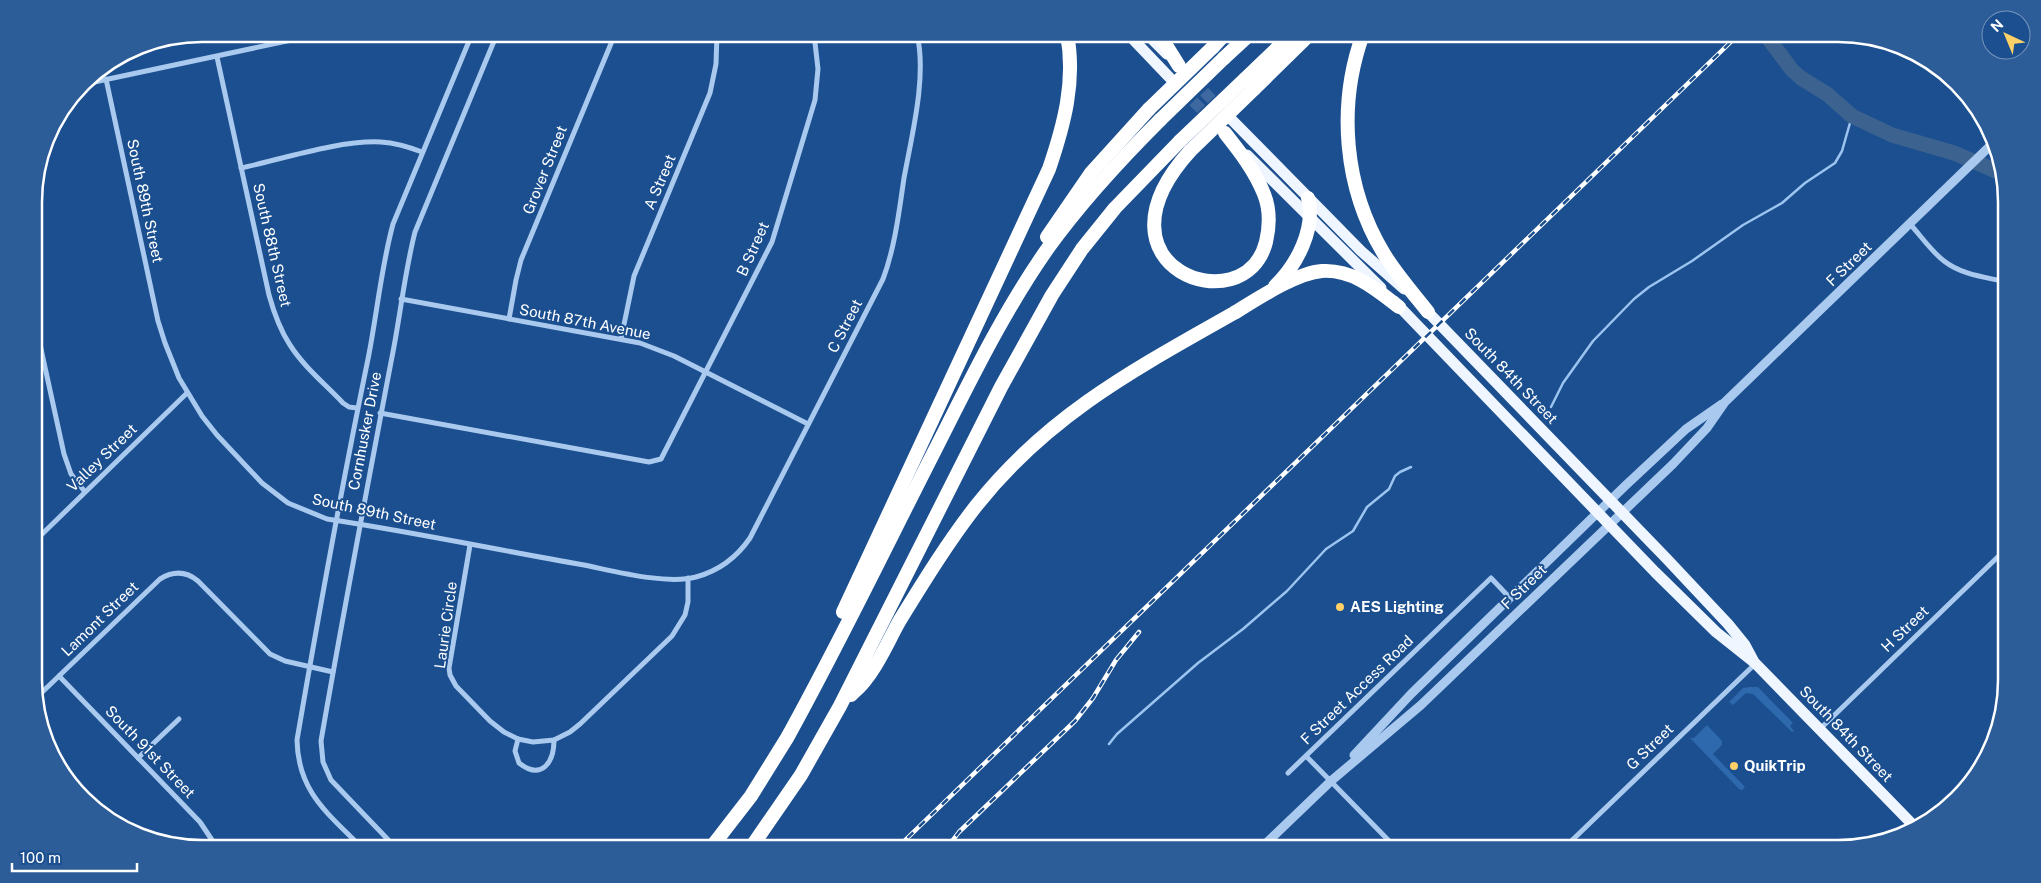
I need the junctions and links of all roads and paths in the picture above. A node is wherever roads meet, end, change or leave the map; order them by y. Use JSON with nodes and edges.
{"nodes":[{"id":1,"x":1068,"y":42,"type":"edge"},
{"id":2,"x":1136,"y":42,"type":"edge"},
{"id":3,"x":1155,"y":42,"type":"edge"},
{"id":4,"x":1164,"y":42,"type":"edge"},
{"id":5,"x":1217,"y":42,"type":"edge"},
{"id":6,"x":1241,"y":42,"type":"edge"},
{"id":7,"x":1285,"y":42,"type":"edge"},
{"id":8,"x":1300,"y":42,"type":"edge"},
{"id":9,"x":1360,"y":42,"type":"edge"},
{"id":10,"x":278,"y":43,"type":"edge"},
{"id":11,"x":468,"y":43,"type":"edge"},
{"id":12,"x":493,"y":43,"type":"edge"},
{"id":13,"x":611,"y":43,"type":"edge"},
{"id":14,"x":717,"y":43,"type":"edge"},
{"id":15,"x":815,"y":43,"type":"edge"},
{"id":16,"x":919,"y":43,"type":"edge"},
{"id":17,"x":217,"y":56,"type":"junction"},
{"id":18,"x":1180,"y":67,"type":"joint"},
{"id":19,"x":1170,"y":78,"type":"tunnel mouth"},
{"id":20,"x":106,"y":79,"type":"junction"},
{"id":21,"x":98,"y":81,"type":"edge"},
{"id":22,"x":1249,"y":84,"type":"junction"},
{"id":23,"x":1232,"y":120,"type":"tunnel mouth"},
{"id":24,"x":1224,"y":132,"type":"joint"},
{"id":25,"x":1988,"y":148,"type":"edge"},
{"id":26,"x":422,"y":152,"type":"junction"},
{"id":27,"x":241,"y":168,"type":"junction"},
{"id":28,"x":1308,"y":198,"type":"junction"},
{"id":29,"x":1311,"y":219,"type":"junction"},
{"id":30,"x":1910,"y":224,"type":"junction"},
{"id":31,"x":1998,"y":280,"type":"edge"},
{"id":32,"x":401,"y":299,"type":"junction"},
{"id":33,"x":1254,"y":301,"type":"junction"},
{"id":34,"x":1399,"y":307,"type":"junction"},
{"id":35,"x":1428,"y":312,"type":"junction"},
{"id":36,"x":1004,"y":317,"type":"junction"},
{"id":37,"x":509,"y":319,"type":"junction"},
{"id":38,"x":621,"y":339,"type":"junction"},
{"id":39,"x":43,"y":357,"type":"edge"},
{"id":40,"x":706,"y":373,"type":"junction"},
{"id":41,"x":187,"y":393,"type":"junction"},
{"id":42,"x":1725,"y":402,"type":"junction"},
{"id":43,"x":357,"y":408,"type":"junction"},
{"id":44,"x":380,"y":412,"type":"junction"},
{"id":45,"x":808,"y":424,"type":"junction"},
{"id":46,"x":85,"y":492,"type":"junction"},
{"id":47,"x":1611,"y":500,"type":"junction"},
{"id":48,"x":1622,"y":512,"type":"junction"},
{"id":49,"x":1598,"y":513,"type":"junction"},
{"id":50,"x":336,"y":520,"type":"junction"},
{"id":51,"x":360,"y":524,"type":"junction"},
{"id":52,"x":1610,"y":524,"type":"junction"},
{"id":53,"x":42,"y":534,"type":"edge"},
{"id":54,"x":470,"y":545,"type":"junction"},
{"id":55,"x":1998,"y":557,"type":"edge"},
{"id":56,"x":688,"y":578,"type":"junction"},
{"id":57,"x":1510,"y":598,"type":"junction"},
{"id":58,"x":1756,"y":663,"type":"junction"},
{"id":59,"x":310,"y":668,"type":"junction"},
{"id":60,"x":333,"y":672,"type":"junction"},
{"id":61,"x":59,"y":676,"type":"junction"},
{"id":62,"x":43,"y":691,"type":"edge"},
{"id":63,"x":840,"y":706,"type":"junction"},
{"id":64,"x":179,"y":719,"type":"dead end"},
{"id":65,"x":1820,"y":729,"type":"junction"},
{"id":66,"x":518,"y":739,"type":"junction"},
{"id":67,"x":554,"y":740,"type":"junction"},
{"id":68,"x":1306,"y":756,"type":"junction"},
{"id":69,"x":138,"y":758,"type":"junction"},
{"id":70,"x":775,"y":758,"type":"junction"},
{"id":71,"x":1288,"y":773,"type":"dead end"},
{"id":72,"x":1331,"y":781,"type":"junction"},
{"id":73,"x":1911,"y":823,"type":"edge"},
{"id":74,"x":1269,"y":840,"type":"edge"},
{"id":75,"x":1389,"y":840,"type":"edge"},
{"id":76,"x":1571,"y":840,"type":"edge"},
{"id":77,"x":213,"y":841,"type":"edge"},
{"id":78,"x":356,"y":841,"type":"edge"},
{"id":79,"x":389,"y":841,"type":"edge"},
{"id":80,"x":716,"y":841,"type":"edge"},
{"id":81,"x":756,"y":841,"type":"edge"}],
"edges":[{"from":1,"to":70,"type":"highway"},
{"from":2,"to":19,"type":"main road"},
{"from":3,"to":18,"type":"main road"},
{"from":4,"to":18,"type":"highway"},
{"from":5,"to":36,"type":"highway","bridge":true},
{"from":6,"to":36,"type":"highway","bridge":true},
{"from":7,"to":22,"type":"highway"},
{"from":8,"to":22,"type":"highway"},
{"from":9,"to":35,"type":"highway"},
{"from":10,"to":17,"type":"street"},
{"from":11,"to":26,"type":"street","name":"Cornhusker Drive"},
{"from":12,"to":32,"type":"street","name":"Cornhusker Drive"},
{"from":13,"to":37,"type":"street","name":"Grover Street"},
{"from":14,"to":38,"type":"street","name":"A Street"},
{"from":15,"to":40,"type":"street","name":"B Street"},
{"from":16,"to":45,"type":"street","name":"C Street"},
{"from":17,"to":20,"type":"street"},
{"from":17,"to":27,"type":"street","name":"South 88th Street"},
{"from":20,"to":21,"type":"street"},
{"from":20,"to":41,"type":"street","name":"South 89th Street"},
{"from":22,"to":24,"type":"highway","bridge":true},
{"from":22,"to":63,"type":"highway","bridge":true},
{"from":23,"to":28,"type":"main road","name":"South 84th Street"},
{"from":24,"to":29,"type":"main road","name":"South 84th Street"},
{"from":25,"to":30,"type":"street","name":"F Street"},
{"from":26,"to":27,"type":"street"},
{"from":26,"to":43,"type":"street","name":"Cornhusker Drive"},
{"from":27,"to":43,"type":"street","name":"South 88th Street"},
{"from":28,"to":29,"type":"highway"},
{"from":28,"to":35,"type":"main road","name":"South 84th Street"},
{"from":29,"to":33,"type":"highway"},
{"from":29,"to":34,"type":"main road","name":"South 84th Street"},
{"from":30,"to":31,"type":"street"},
{"from":30,"to":42,"type":"street","name":"F Street"},
{"from":32,"to":37,"type":"street","name":"South 87th Avenue"},
{"from":32,"to":44,"type":"street","name":"Cornhusker Drive"},
{"from":33,"to":34,"type":"highway"},
{"from":33,"to":63,"type":"highway"},
{"from":34,"to":49,"type":"main road","name":"South 84th Street"},
{"from":35,"to":47,"type":"main road","name":"South 84th Street"},
{"from":36,"to":70,"type":"highway"},
{"from":37,"to":38,"type":"street","name":"South 87th Avenue"},
{"from":38,"to":40,"type":"street","name":"South 87th Avenue"},
{"from":39,"to":46,"type":"street"},
{"from":40,"to":44,"type":"street","name":"B Street"},
{"from":40,"to":45,"type":"street","name":"South 87th Avenue"},
{"from":41,"to":46,"type":"street","name":"Valley Street"},
{"from":41,"to":50,"type":"street","name":"South 89th Street"},
{"from":42,"to":47,"type":"street","name":"F Street"},
{"from":42,"to":48,"type":"street","name":"F Street"},
{"from":43,"to":50,"type":"street","name":"Cornhusker Drive"},
{"from":44,"to":51,"type":"street","name":"Cornhusker Drive"},
{"from":45,"to":56,"type":"street","name":"C Street"},
{"from":46,"to":53,"type":"street","name":"Valley Street"},
{"from":47,"to":48,"type":"main road","name":"South 84th Street"},
{"from":47,"to":49,"type":"street","name":"F Street"},
{"from":48,"to":52,"type":"street","name":"F Street"},
{"from":48,"to":58,"type":"main road","name":"South 84th Street"},
{"from":49,"to":52,"type":"main road","name":"South 84th Street"},
{"from":49,"to":57,"type":"street","name":"F Street"},
{"from":50,"to":51,"type":"street","name":"South 89th Street"},
{"from":50,"to":59,"type":"street","name":"Cornhusker Drive"},
{"from":51,"to":54,"type":"street","name":"South 89th Street"},
{"from":51,"to":60,"type":"street","name":"Cornhusker Drive"},
{"from":52,"to":58,"type":"main road","name":"South 84th Street"},
{"from":52,"to":72,"type":"street","name":"F Street"},
{"from":54,"to":56,"type":"street","name":"South 89th Street"},
{"from":54,"to":66,"type":"street","name":"Laurie Circle"},
{"from":55,"to":65,"type":"street","name":"H Street"},
{"from":56,"to":67,"type":"street","name":"Laurie Circle"},
{"from":57,"to":68,"type":"street","name":"F Street Access Road"},
{"from":57,"to":72,"type":"street","name":"F Street"},
{"from":58,"to":65,"type":"main road","name":"South 84th Street"},
{"from":58,"to":76,"type":"street","name":"G Street"},
{"from":59,"to":60,"type":"street"},
{"from":59,"to":61,"type":"street","name":"Lamont Street"},
{"from":59,"to":78,"type":"street","name":"Cornhusker Drive"},
{"from":60,"to":79,"type":"street","name":"Cornhusker Drive"},
{"from":61,"to":62,"type":"street","name":"Lamont Street"},
{"from":61,"to":69,"type":"street","name":"South 91st Street"},
{"from":63,"to":81,"type":"highway"},
{"from":64,"to":69,"type":"street"},
{"from":65,"to":73,"type":"main road","name":"South 84th Street"},
{"from":66,"to":67,"type":"street","name":"Laurie Circle"},
{"from":66,"to":67,"type":"street"},
{"from":68,"to":71,"type":"street","name":"F Street Access Road"},
{"from":68,"to":72,"type":"street","name":"F Street Access Road"},
{"from":69,"to":77,"type":"street","name":"South 91st Street"},
{"from":70,"to":80,"type":"highway"},
{"from":72,"to":74,"type":"street","name":"F Street"},
{"from":72,"to":75,"type":"street","name":"F Street Access Road"}]}
